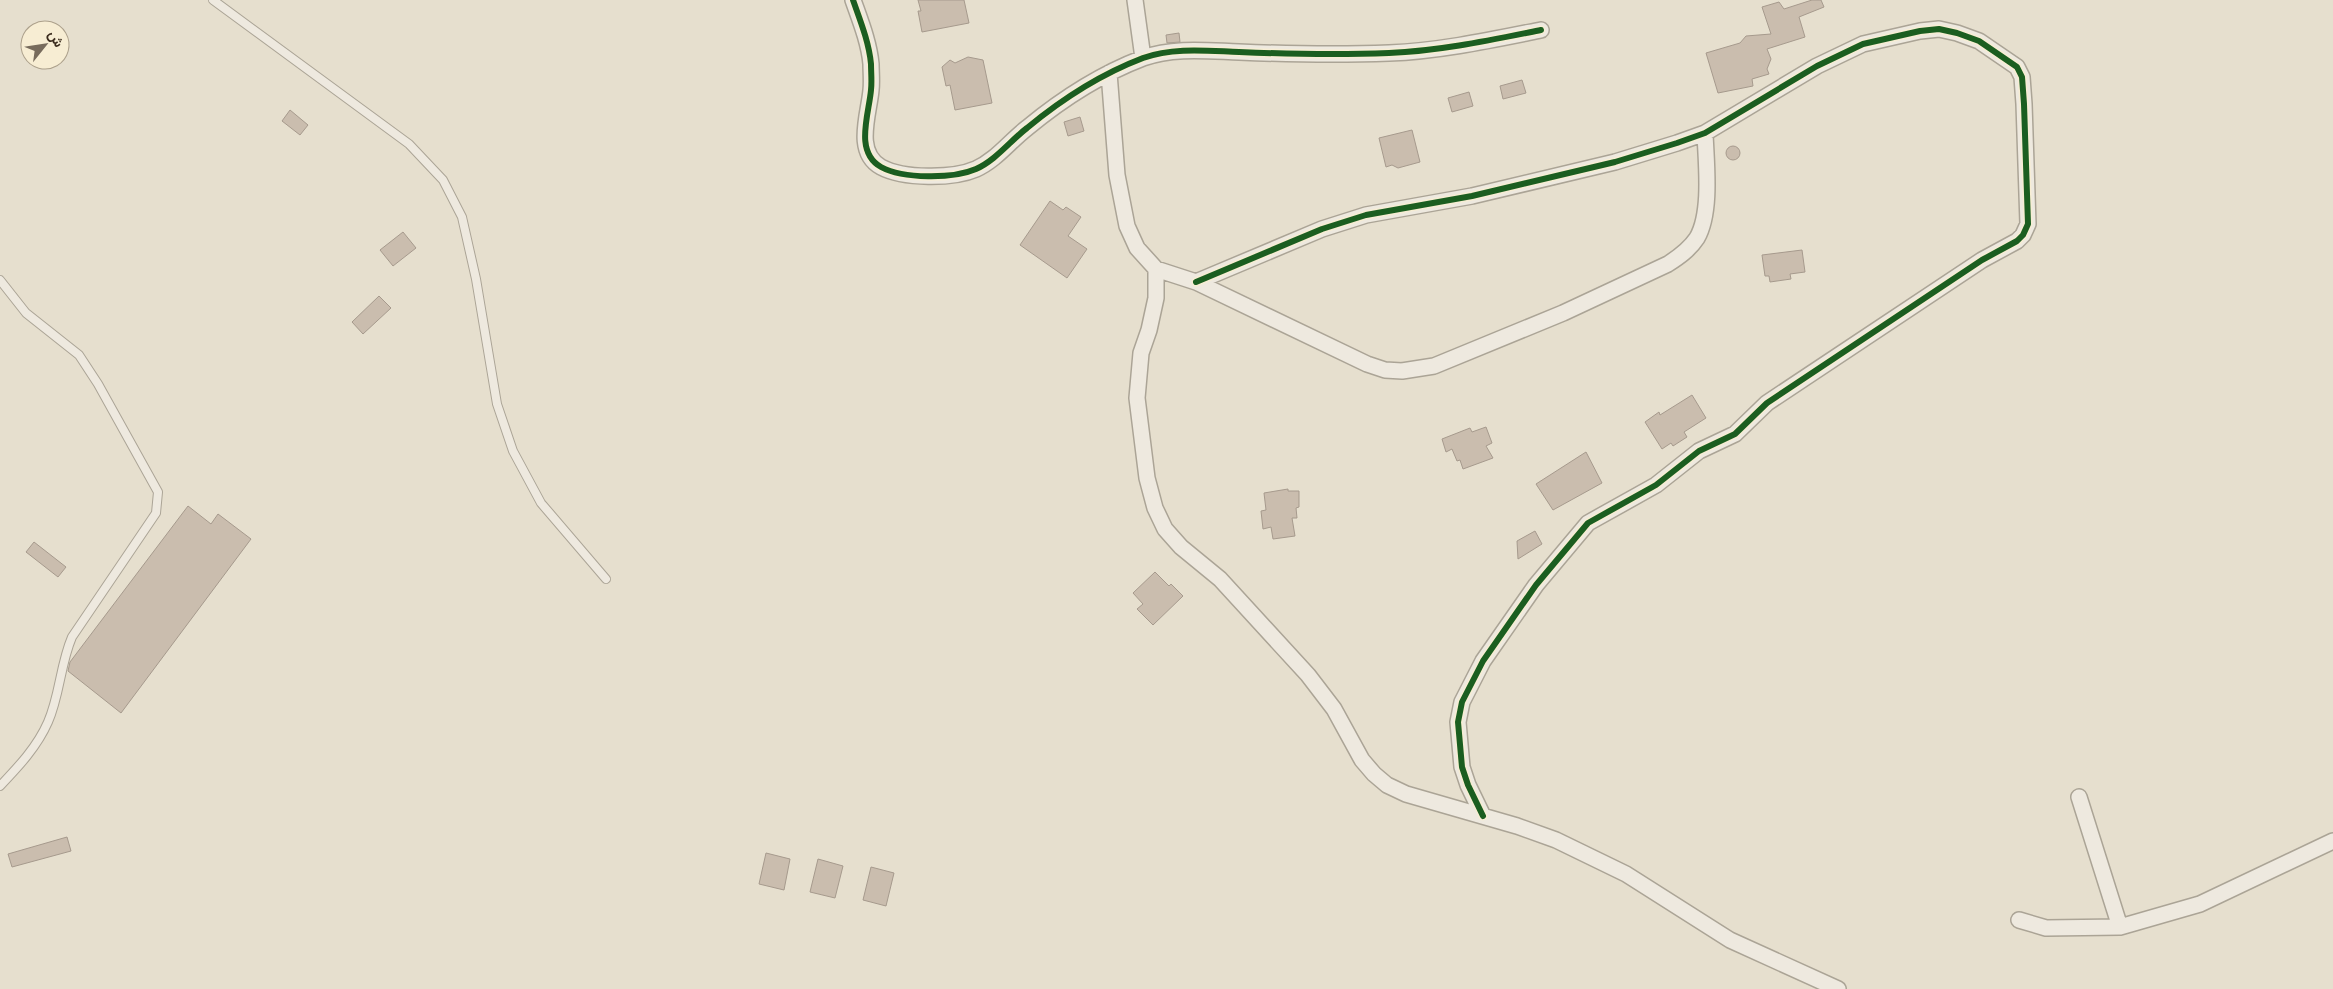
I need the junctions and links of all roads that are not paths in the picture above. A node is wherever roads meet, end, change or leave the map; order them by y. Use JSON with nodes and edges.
{"nodes":[{"id":1,"x":213,"y":0,"type":"edge"},
{"id":2,"x":853,"y":0,"type":"edge"},
{"id":3,"x":1135,"y":0,"type":"edge"},
{"id":4,"x":1541,"y":30,"type":"dead end"},
{"id":5,"x":1143,"y":58,"type":"junction"},
{"id":6,"x":1109,"y":73,"type":"junction"},
{"id":7,"x":1705,"y":133,"type":"junction"},
{"id":8,"x":1156,"y":269,"type":"junction"},
{"id":9,"x":0,"y":280,"type":"edge"},
{"id":10,"x":1196,"y":282,"type":"junction"},
{"id":11,"x":606,"y":579,"type":"dead end"},
{"id":12,"x":0,"y":786,"type":"edge"},
{"id":13,"x":2079,"y":797,"type":"dead end"},
{"id":14,"x":1483,"y":816,"type":"junction"},
{"id":15,"x":2333,"y":841,"type":"edge"},
{"id":16,"x":2019,"y":920,"type":"dead end"},
{"id":17,"x":2120,"y":927,"type":"junction"},
{"id":18,"x":1838,"y":989,"type":"edge"}],
"edges":[{"from":1,"to":11,"type":"lane"},
{"from":2,"to":6,"type":"street"},
{"from":3,"to":5,"type":"street"},
{"from":4,"to":5,"type":"street"},
{"from":5,"to":6,"type":"street"},
{"from":6,"to":8,"type":"street"},
{"from":7,"to":10,"type":"street"},
{"from":7,"to":10,"type":"street"},
{"from":7,"to":14,"type":"street"},
{"from":8,"to":10,"type":"street"},
{"from":8,"to":14,"type":"street"},
{"from":9,"to":12,"type":"lane"},
{"from":13,"to":17,"type":"street"},
{"from":14,"to":18,"type":"street"},
{"from":15,"to":17,"type":"street"},
{"from":16,"to":17,"type":"street"}]}
